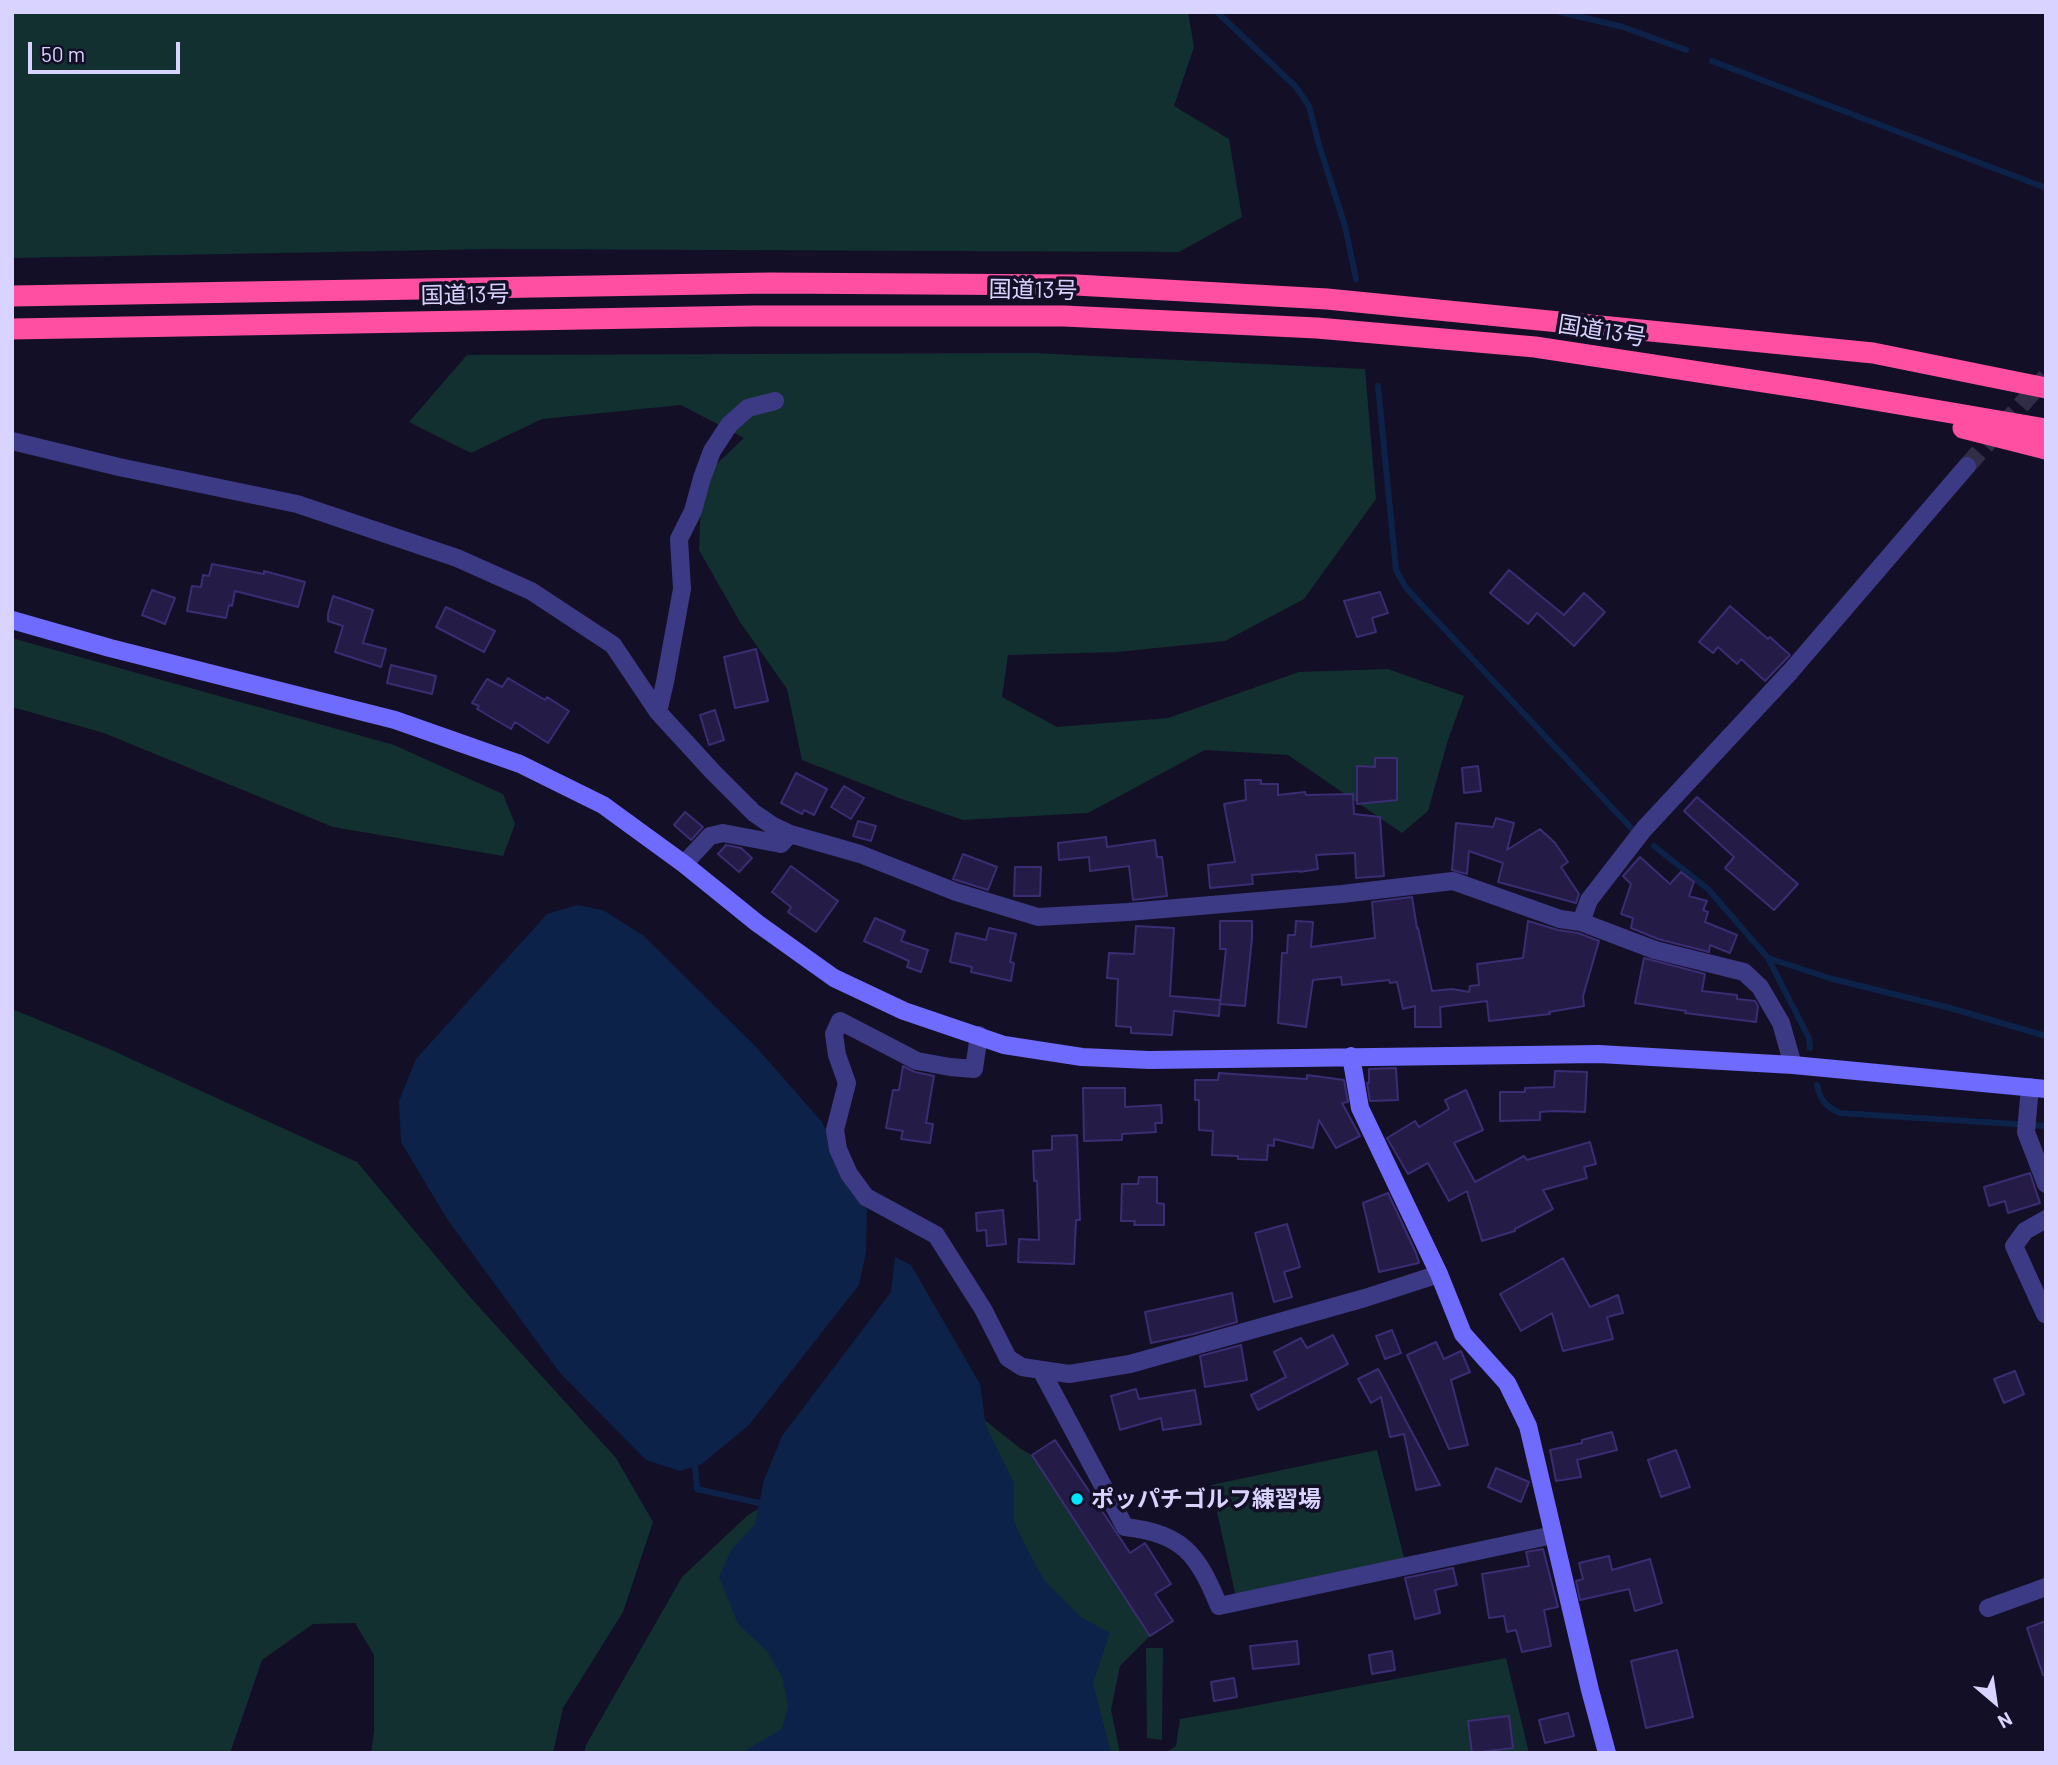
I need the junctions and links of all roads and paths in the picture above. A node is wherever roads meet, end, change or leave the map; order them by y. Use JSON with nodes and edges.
{"nodes":[{"id":1,"x":12,"y":296,"type":"edge"},
{"id":2,"x":12,"y":329,"type":"edge"},
{"id":3,"x":1873,"y":353,"type":"junction"},
{"id":4,"x":2046,"y":373,"type":"edge"},
{"id":5,"x":2046,"y":388,"type":"edge"},
{"id":6,"x":1817,"y":390,"type":"junction"},
{"id":7,"x":775,"y":401,"type":"dead end"},
{"id":8,"x":2046,"y":429,"type":"edge"},
{"id":9,"x":12,"y":441,"type":"edge"},
{"id":10,"x":2046,"y":449,"type":"edge"},
{"id":11,"x":1967,"y":466,"type":"tunnel mouth"},
{"id":12,"x":12,"y":620,"type":"edge"},
{"id":13,"x":658,"y":712,"type":"junction"},
{"id":14,"x":790,"y":834,"type":"junction"},
{"id":15,"x":684,"y":864,"type":"junction"},
{"id":16,"x":1581,"y":922,"type":"junction"},
{"id":17,"x":979,"y":1035,"type":"junction"},
{"id":18,"x":1351,"y":1056,"type":"junction"},
{"id":19,"x":1793,"y":1065,"type":"junction"},
{"id":20,"x":2038,"y":1088,"type":"edge"},
{"id":21,"x":2046,"y":1184,"type":"edge"},
{"id":22,"x":2046,"y":1219,"type":"edge"},
{"id":23,"x":1439,"y":1274,"type":"junction"},
{"id":24,"x":2045,"y":1314,"type":"edge"},
{"id":25,"x":1041,"y":1370,"type":"junction"},
{"id":26,"x":1553,"y":1535,"type":"junction"},
{"id":27,"x":2046,"y":1587,"type":"edge"},
{"id":28,"x":1988,"y":1608,"type":"dead end"},
{"id":29,"x":1607,"y":1753,"type":"edge"}],
"edges":[{"from":1,"to":3,"type":"highway","name":"国道13号"},
{"from":2,"to":6,"type":"highway","name":"国道13号"},
{"from":3,"to":4,"type":"highway"},
{"from":3,"to":5,"type":"highway","name":"国道13号"},
{"from":6,"to":8,"type":"highway","name":"国道13号"},
{"from":6,"to":10,"type":"highway"},
{"from":7,"to":13,"type":"street"},
{"from":9,"to":13,"type":"street"},
{"from":11,"to":16,"type":"street"},
{"from":12,"to":15,"type":"street"},
{"from":13,"to":14,"type":"street"},
{"from":14,"to":15,"type":"street"},
{"from":14,"to":16,"type":"street"},
{"from":15,"to":17,"type":"street"},
{"from":16,"to":19,"type":"street"},
{"from":17,"to":18,"type":"street"},
{"from":17,"to":25,"type":"street"},
{"from":18,"to":19,"type":"street"},
{"from":18,"to":23,"type":"street"},
{"from":19,"to":20,"type":"street"},
{"from":20,"to":21,"type":"street"},
{"from":22,"to":24,"type":"street"},
{"from":23,"to":25,"type":"street"},
{"from":23,"to":26,"type":"street"},
{"from":25,"to":26,"type":"street"},
{"from":26,"to":29,"type":"street"},
{"from":27,"to":28,"type":"street"}]}
